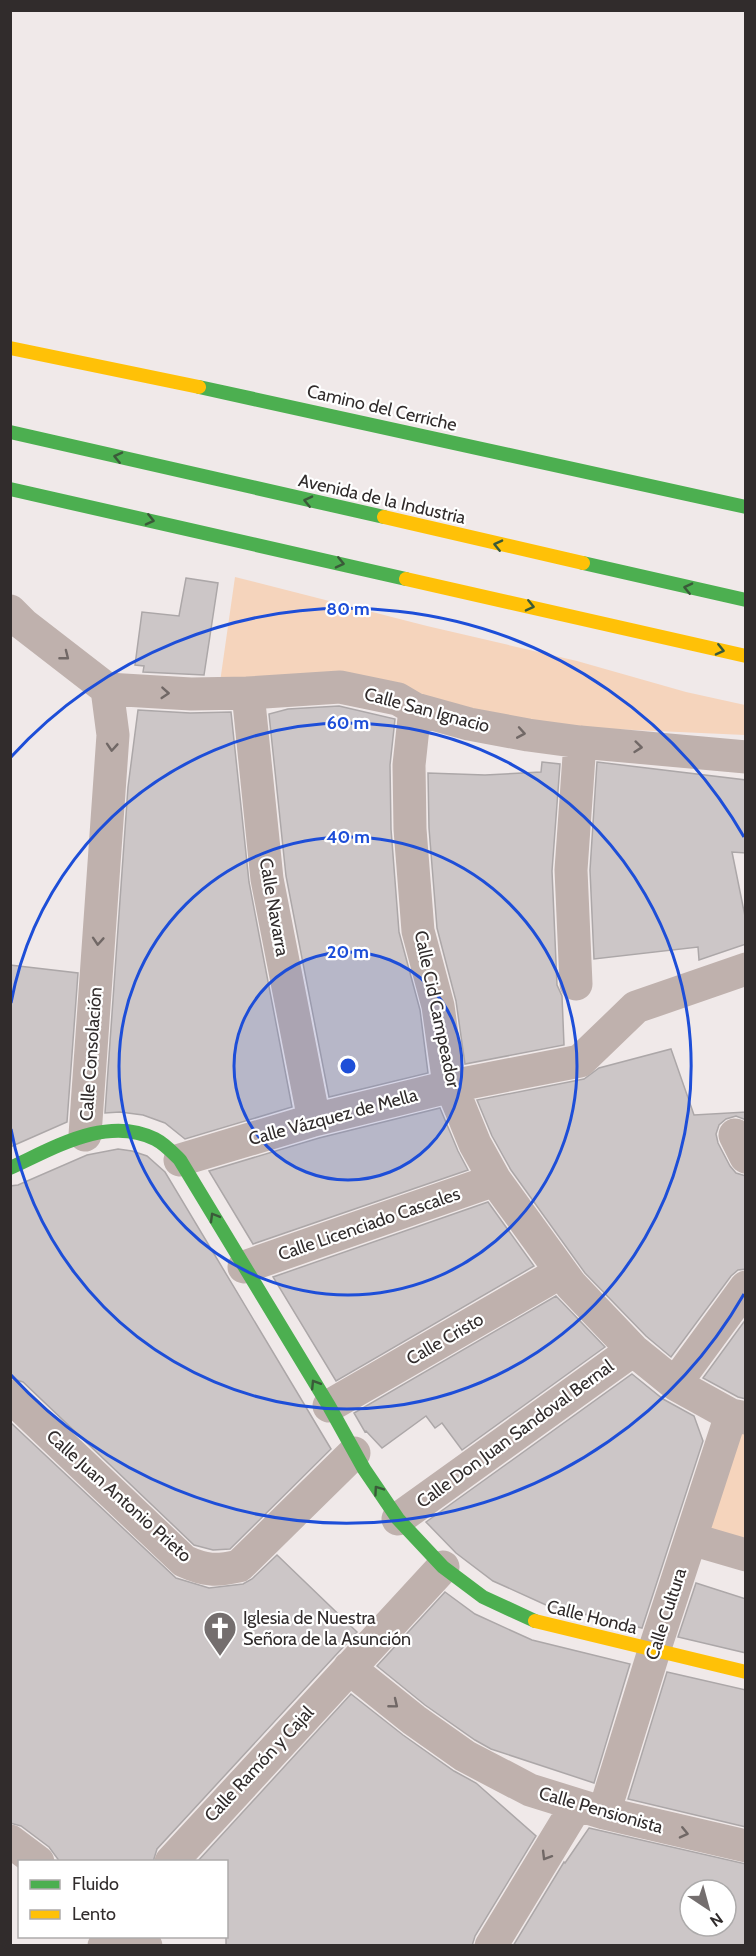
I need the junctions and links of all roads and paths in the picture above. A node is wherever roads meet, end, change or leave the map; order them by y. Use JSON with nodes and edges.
{"nodes":[{"id":1,"x":10,"y":348,"type":"edge"},
{"id":2,"x":10,"y":432,"type":"edge"},
{"id":3,"x":10,"y":489,"type":"edge"},
{"id":4,"x":746,"y":507,"type":"edge"},
{"id":5,"x":746,"y":600,"type":"edge"},
{"id":6,"x":10,"y":611,"type":"edge"},
{"id":7,"x":746,"y":656,"type":"edge"},
{"id":8,"x":107,"y":689,"type":"junction"},
{"id":9,"x":248,"y":693,"type":"junction"},
{"id":10,"x":415,"y":709,"type":"junction"},
{"id":11,"x":580,"y":742,"type":"junction"},
{"id":12,"x":746,"y":757,"type":"edge"},
{"id":13,"x":746,"y":969,"type":"edge"},
{"id":14,"x":576,"y":984,"type":"dead end"},
{"id":15,"x":452,"y":1086,"type":"junction"},
{"id":16,"x":314,"y":1120,"type":"junction"},
{"id":17,"x":85,"y":1135,"type":"junction"},
{"id":18,"x":180,"y":1160,"type":"junction"},
{"id":19,"x":10,"y":1168,"type":"edge"},
{"id":20,"x":495,"y":1180,"type":"junction"},
{"id":21,"x":244,"y":1267,"type":"junction"},
{"id":22,"x":561,"y":1272,"type":"junction"},
{"id":23,"x":744,"y":1294,"type":"edge"},
{"id":24,"x":633,"y":1350,"type":"junction"},
{"id":25,"x":675,"y":1384,"type":"junction"},
{"id":26,"x":10,"y":1396,"type":"edge"},
{"id":27,"x":329,"y":1406,"type":"junction"},
{"id":28,"x":738,"y":1416,"type":"edge"},
{"id":29,"x":354,"y":1453,"type":"junction"},
{"id":30,"x":398,"y":1519,"type":"junction"},
{"id":31,"x":691,"y":1539,"type":"junction"},
{"id":32,"x":746,"y":1555,"type":"edge"},
{"id":33,"x":443,"y":1567,"type":"junction"},
{"id":34,"x":654,"y":1651,"type":"junction"},
{"id":35,"x":349,"y":1668,"type":"junction"},
{"id":36,"x":746,"y":1672,"type":"edge"},
{"id":37,"x":590,"y":1810,"type":"junction"},
{"id":38,"x":10,"y":1840,"type":"edge"},
{"id":39,"x":746,"y":1846,"type":"edge"},
{"id":40,"x":35,"y":1860,"type":"edge"},
{"id":41,"x":173,"y":1860,"type":"edge"},
{"id":42,"x":491,"y":1946,"type":"edge"}],
"edges":[{"from":1,"to":4,"type":"street","name":"Camino del Cerriche"},
{"from":5,"to":2,"type":"street","name":"Avenida de la Industria","one_way":true},
{"from":3,"to":7,"type":"street","one_way":true},
{"from":6,"to":8,"type":"street","one_way":true},
{"from":8,"to":9,"type":"street","name":"Calle San Ignacio","one_way":true},
{"from":8,"to":17,"type":"street","name":"Calle Consolación","one_way":true},
{"from":9,"to":10,"type":"street","name":"Calle San Ignacio"},
{"from":9,"to":16,"type":"street","name":"Calle Navarra"},
{"from":10,"to":11,"type":"street","name":"Calle San Ignacio","one_way":true},
{"from":10,"to":15,"type":"street","name":"Calle Cid Campeador"},
{"from":11,"to":12,"type":"street","name":"Calle San Ignacio","one_way":true},
{"from":11,"to":14,"type":"street"},
{"from":13,"to":15,"type":"street","name":"Calle Vázquez de Mella"},
{"from":15,"to":16,"type":"street","name":"Calle Vázquez de Mella"},
{"from":15,"to":20,"type":"street","name":"Calle Cid Campeador"},
{"from":16,"to":18,"type":"street","name":"Calle Vázquez de Mella"},
{"from":17,"to":18,"type":"street","name":"Calle Consolación"},
{"from":17,"to":19,"type":"street"},
{"from":21,"to":18,"type":"street","name":"Calle Consolación","one_way":true},
{"from":20,"to":21,"type":"street","name":"Calle Licenciado Cascales"},
{"from":20,"to":22,"type":"street","name":"Calle Cid Campeador"},
{"from":27,"to":21,"type":"street","name":"Calle Consolación","one_way":true},
{"from":22,"to":24,"type":"street","name":"Calle Cid Campeador"},
{"from":22,"to":27,"type":"street","name":"Calle Cristo"},
{"from":23,"to":25,"type":"street"},
{"from":24,"to":25,"type":"street","name":"Calle Cid Campeador"},
{"from":24,"to":30,"type":"street","name":"Calle Don Juan Sandoval Bernal"},
{"from":25,"to":28,"type":"street","name":"Calle Cid Campeador"},
{"from":26,"to":29,"type":"street","name":"Calle Juan Antonio Prieto"},
{"from":27,"to":29,"type":"street","name":"Calle Consolación"},
{"from":28,"to":31,"type":"street","name":"Calle Cultura"},
{"from":30,"to":29,"type":"street","name":"Calle Consolación","one_way":true},
{"from":30,"to":33,"type":"street","name":"Calle Honda"},
{"from":31,"to":32,"type":"street"},
{"from":31,"to":34,"type":"street","name":"Calle Cultura"},
{"from":33,"to":34,"type":"street","name":"Calle Honda"},
{"from":33,"to":35,"type":"street","name":"Calle Ramón y Cajal"},
{"from":34,"to":36,"type":"street","name":"Calle Honda"},
{"from":34,"to":37,"type":"street","name":"Calle Cultura"},
{"from":35,"to":37,"type":"street","name":"Calle Pensionista","one_way":true},
{"from":35,"to":41,"type":"street","name":"Calle Ramón y Cajal"},
{"from":37,"to":39,"type":"street","name":"Calle Pensionista","one_way":true},
{"from":37,"to":42,"type":"street","name":"Calle Cultura","one_way":true},
{"from":38,"to":40,"type":"street"}]}
